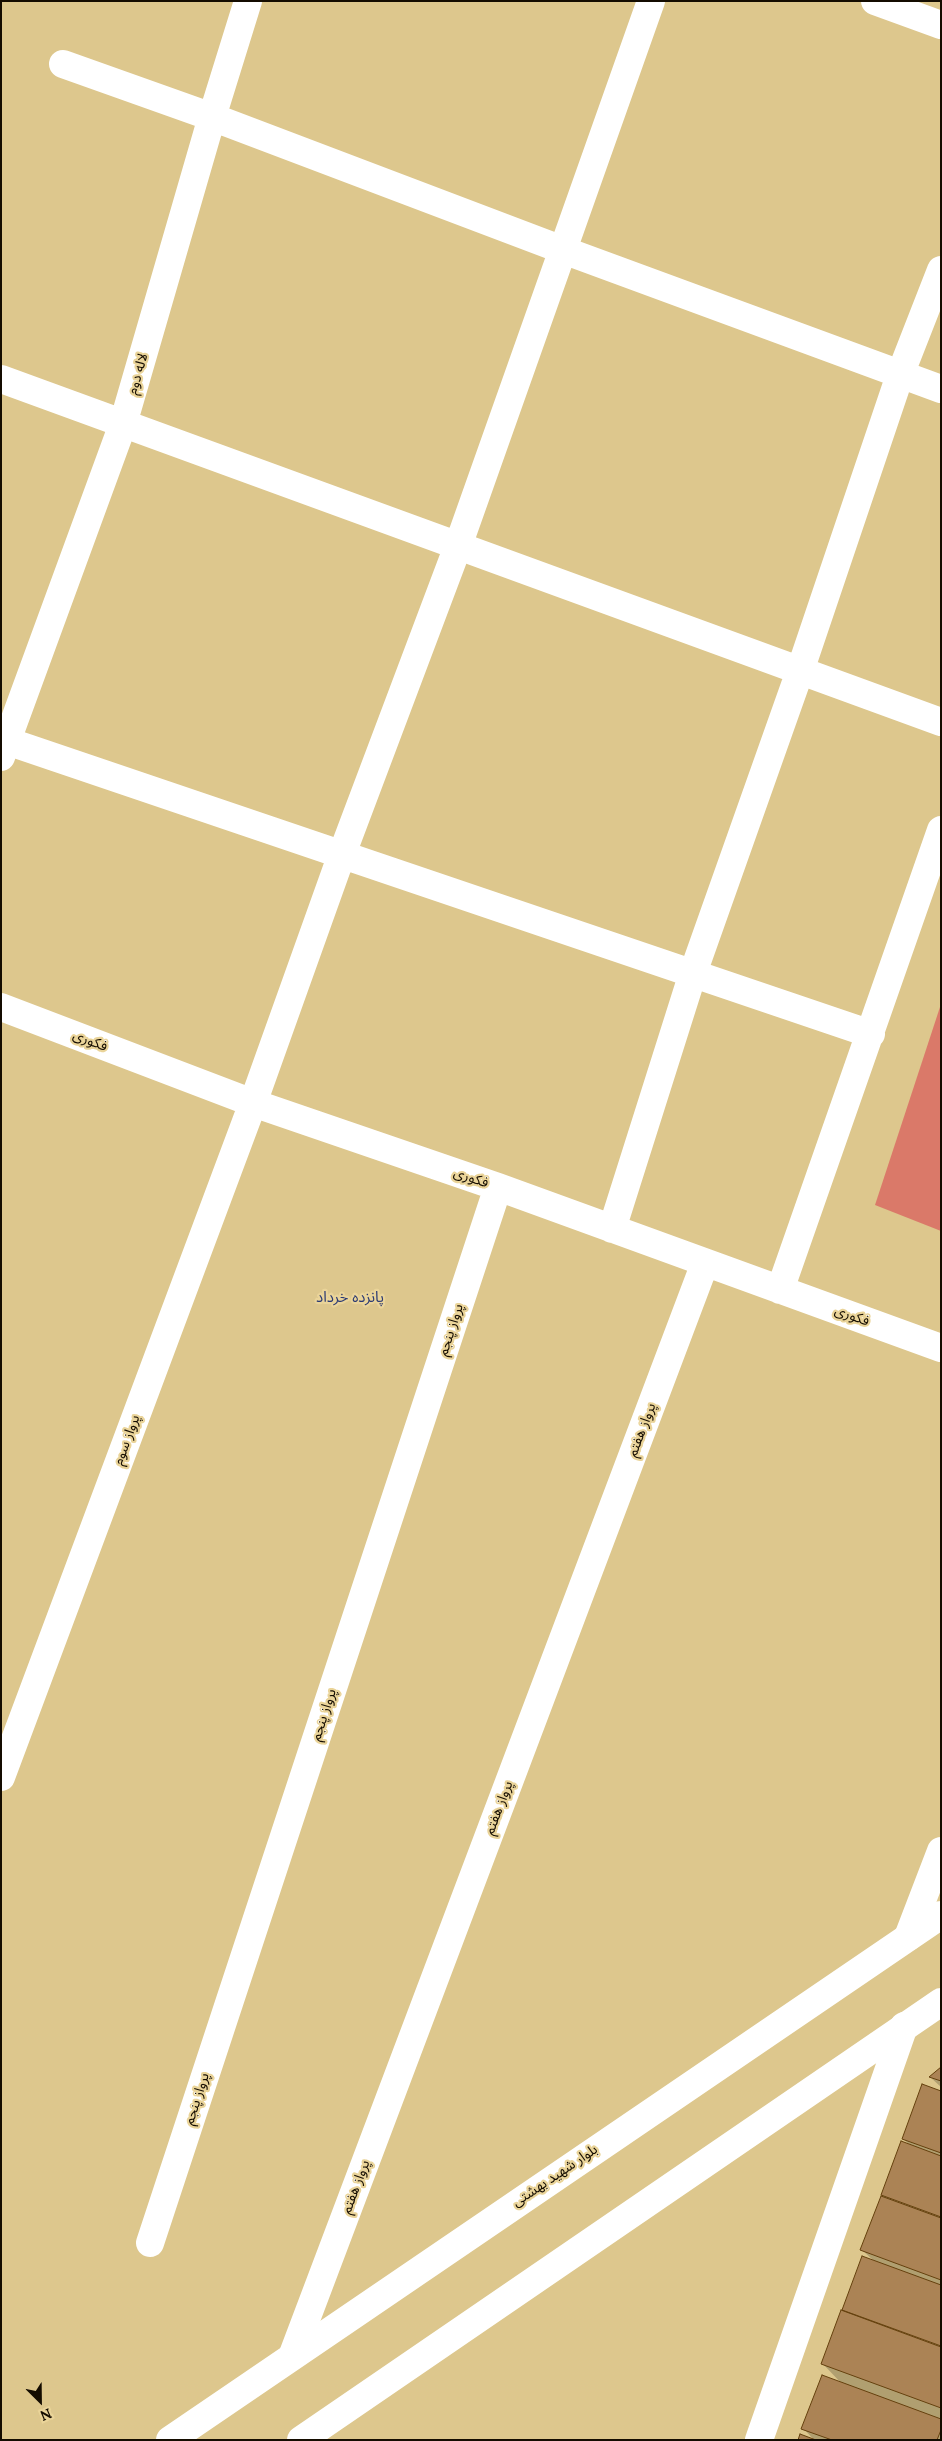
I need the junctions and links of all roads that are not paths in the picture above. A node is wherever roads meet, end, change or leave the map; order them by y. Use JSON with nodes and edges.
{"nodes":[{"id":1,"x":248,"y":1,"type":"edge"},
{"id":2,"x":651,"y":1,"type":"edge"},
{"id":3,"x":875,"y":1,"type":"edge"},
{"id":4,"x":941,"y":25,"type":"edge"},
{"id":5,"x":63,"y":64,"type":"dead end"},
{"id":6,"x":212,"y":117,"type":"junction"},
{"id":7,"x":563,"y":250,"type":"junction"},
{"id":8,"x":941,"y":270,"type":"edge"},
{"id":9,"x":900,"y":375,"type":"junction"},
{"id":10,"x":1,"y":379,"type":"edge"},
{"id":11,"x":941,"y":388,"type":"edge"},
{"id":12,"x":123,"y":424,"type":"junction"},
{"id":13,"x":458,"y":546,"type":"junction"},
{"id":14,"x":800,"y":671,"type":"junction"},
{"id":15,"x":941,"y":722,"type":"edge"},
{"id":16,"x":3,"y":745,"type":"edge"},
{"id":17,"x":941,"y":830,"type":"edge"},
{"id":18,"x":342,"y":854,"type":"junction"},
{"id":19,"x":693,"y":973,"type":"junction"},
{"id":20,"x":2,"y":1008,"type":"edge"},
{"id":21,"x":871,"y":1034,"type":"junction"},
{"id":22,"x":253,"y":1103,"type":"junction"},
{"id":23,"x":498,"y":1187,"type":"junction"},
{"id":24,"x":612,"y":1229,"type":"junction"},
{"id":25,"x":705,"y":1263,"type":"junction"},
{"id":26,"x":780,"y":1290,"type":"junction"},
{"id":27,"x":941,"y":1348,"type":"edge"},
{"id":28,"x":1,"y":1777,"type":"edge"},
{"id":29,"x":941,"y":1850,"type":"edge"},
{"id":30,"x":941,"y":1915,"type":"edge"},
{"id":31,"x":908,"y":1937,"type":"junction"},
{"id":32,"x":941,"y":2002,"type":"edge"},
{"id":33,"x":904,"y":2026,"type":"junction"},
{"id":34,"x":150,"y":2242,"type":"dead end"},
{"id":35,"x":293,"y":2354,"type":"junction"},
{"id":36,"x":170,"y":2440,"type":"edge"},
{"id":37,"x":301,"y":2440,"type":"edge"},
{"id":38,"x":759,"y":2440,"type":"edge"}],
"edges":[{"from":1,"to":6,"type":"street","name":"لاله دوم"},
{"from":2,"to":7,"type":"street","name":"پرواز سوم"},
{"from":3,"to":4,"type":"street"},
{"from":5,"to":6,"type":"street"},
{"from":6,"to":7,"type":"street"},
{"from":6,"to":12,"type":"street","name":"لاله دوم"},
{"from":7,"to":9,"type":"street"},
{"from":7,"to":13,"type":"street","name":"پرواز سوم"},
{"from":8,"to":9,"type":"street"},
{"from":9,"to":11,"type":"street"},
{"from":9,"to":14,"type":"street"},
{"from":10,"to":12,"type":"street"},
{"from":12,"to":13,"type":"street"},
{"from":12,"to":16,"type":"street","name":"لاله دوم"},
{"from":13,"to":14,"type":"street"},
{"from":13,"to":18,"type":"street","name":"پرواز سوم"},
{"from":14,"to":15,"type":"street"},
{"from":14,"to":19,"type":"street"},
{"from":16,"to":18,"type":"street"},
{"from":17,"to":21,"type":"street"},
{"from":18,"to":19,"type":"street"},
{"from":18,"to":22,"type":"street","name":"پرواز سوم"},
{"from":19,"to":21,"type":"street"},
{"from":19,"to":24,"type":"street"},
{"from":20,"to":22,"type":"street","name":"فکوری"},
{"from":21,"to":26,"type":"street"},
{"from":22,"to":23,"type":"street","name":"فکوری"},
{"from":22,"to":28,"type":"street","name":"پرواز سوم"},
{"from":23,"to":24,"type":"street","name":"فکوری"},
{"from":23,"to":34,"type":"street","name":"پرواز پنجم"},
{"from":24,"to":25,"type":"street","name":"فکوری"},
{"from":25,"to":26,"type":"street","name":"فکوری"},
{"from":25,"to":35,"type":"street","name":"پرواز هفتم"},
{"from":26,"to":27,"type":"street","name":"فکوری"},
{"from":29,"to":31,"type":"street"},
{"from":30,"to":31,"type":"street","name":"بلوار شهید بهشتی"},
{"from":31,"to":35,"type":"street","name":"بلوار شهید بهشتی"},
{"from":32,"to":33,"type":"street"},
{"from":33,"to":37,"type":"street"},
{"from":33,"to":38,"type":"street"},
{"from":35,"to":36,"type":"street","name":"بلوار شهید بهشتی"}]}
